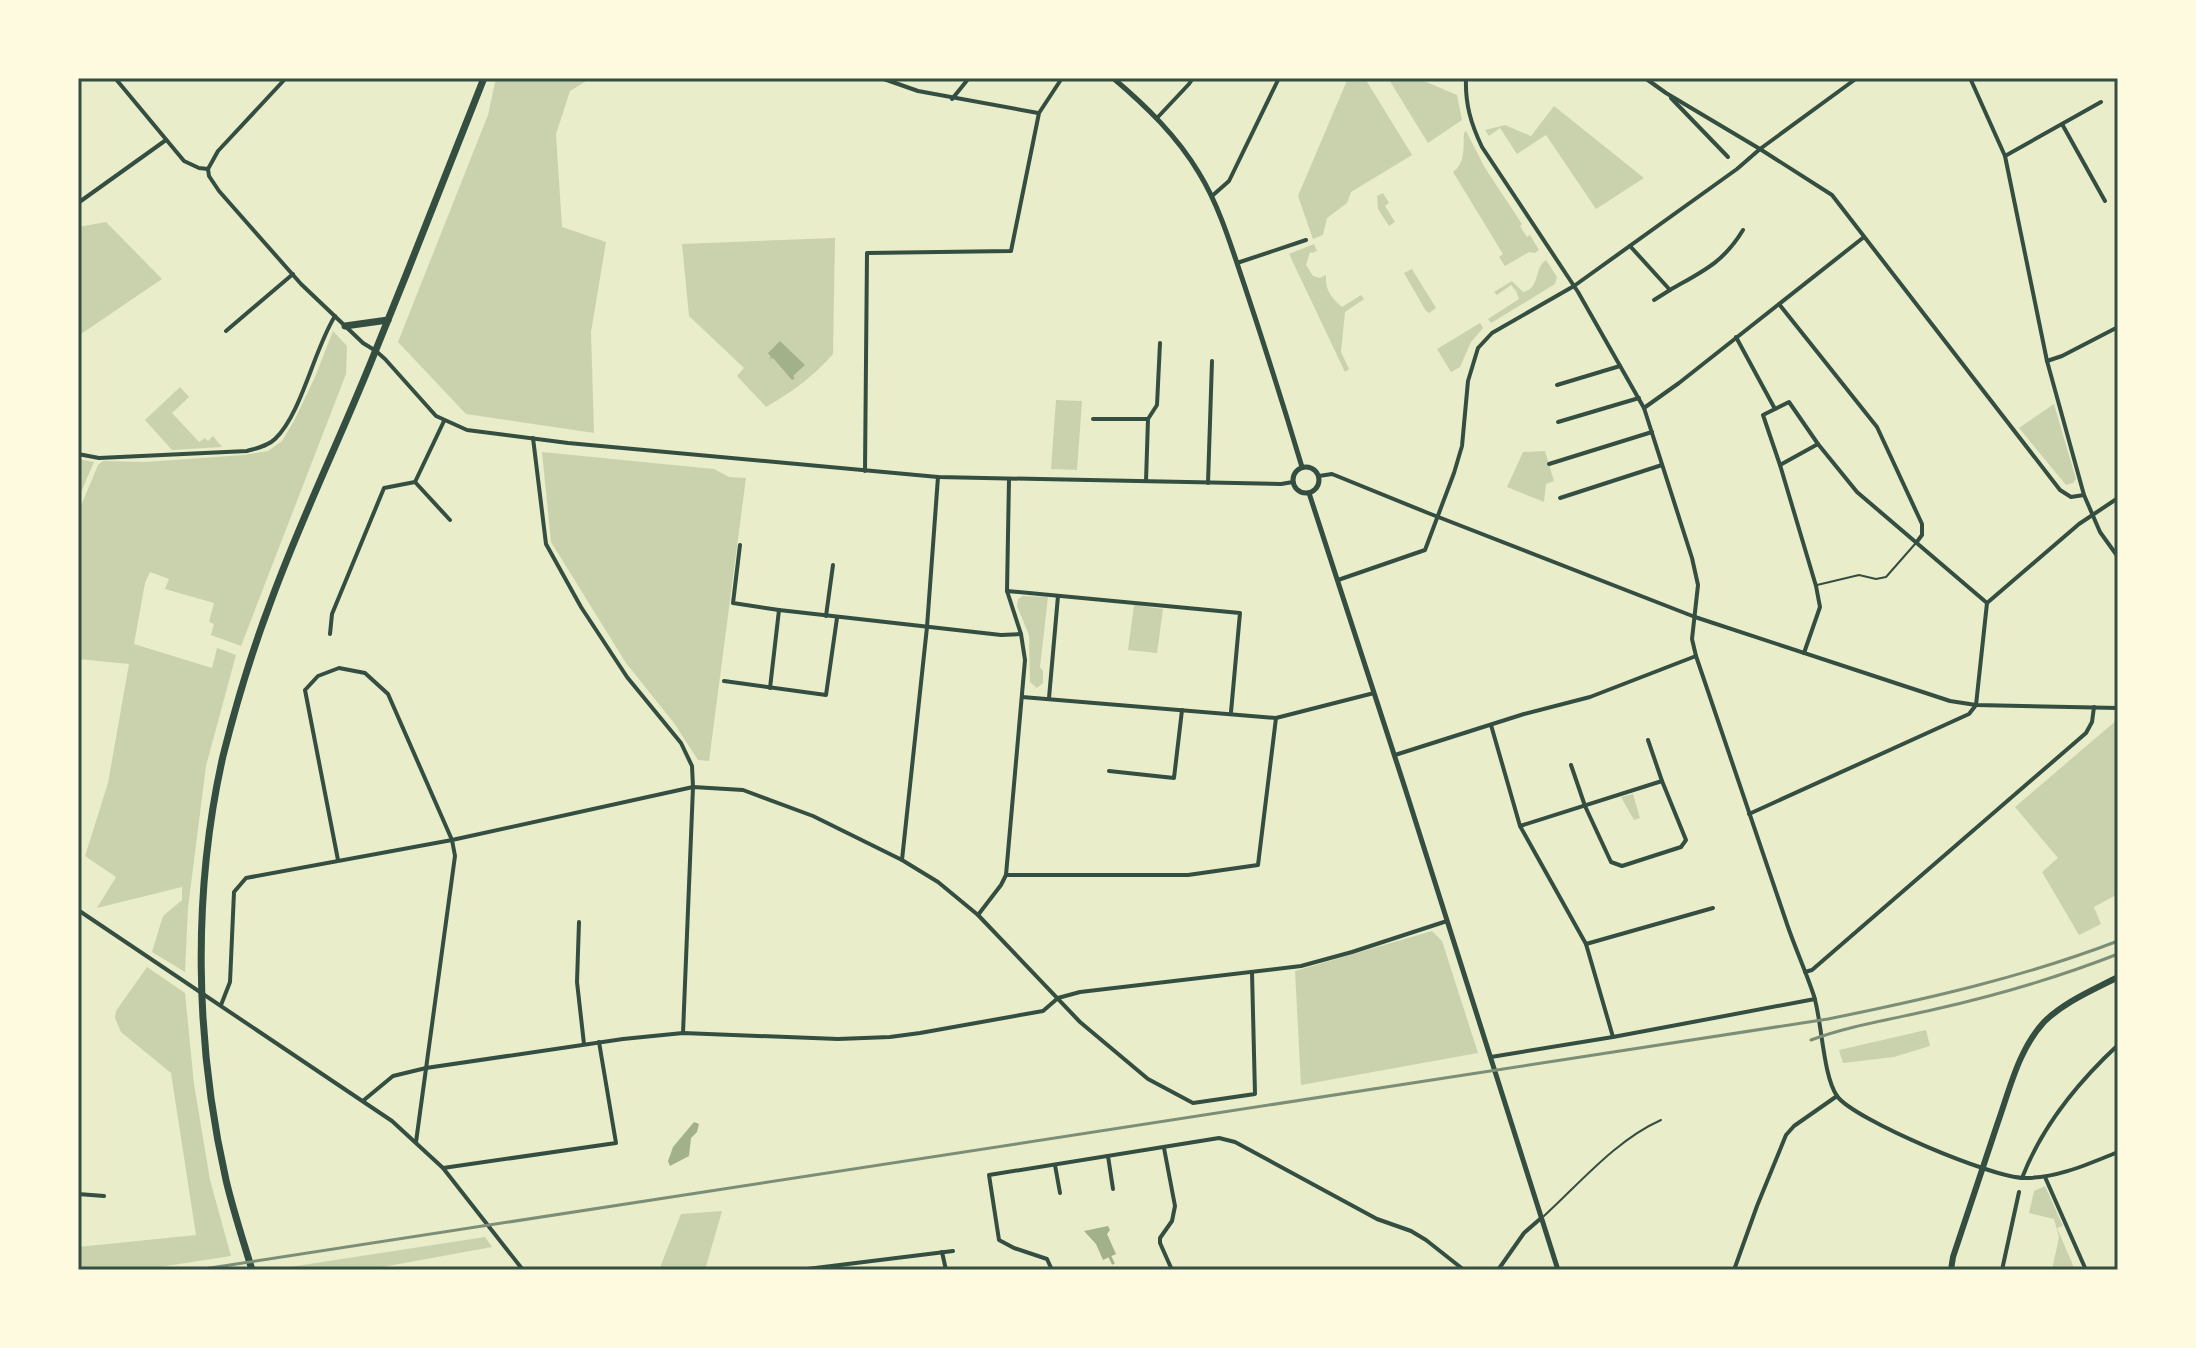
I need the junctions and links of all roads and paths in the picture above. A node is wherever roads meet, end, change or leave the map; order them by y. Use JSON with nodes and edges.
{"nodes":[{"id":1,"x":115,"y":78,"type":"edge"},
{"id":2,"x":286,"y":78,"type":"edge"},
{"id":3,"x":484,"y":78,"type":"edge"},
{"id":4,"x":881,"y":78,"type":"edge"},
{"id":5,"x":969,"y":78,"type":"edge"},
{"id":6,"x":1062,"y":78,"type":"edge"},
{"id":7,"x":1113,"y":78,"type":"edge"},
{"id":8,"x":1193,"y":78,"type":"edge"},
{"id":9,"x":1279,"y":78,"type":"edge"},
{"id":10,"x":1466,"y":78,"type":"edge"},
{"id":11,"x":1645,"y":78,"type":"edge"},
{"id":12,"x":1857,"y":78,"type":"edge"},
{"id":13,"x":1970,"y":78,"type":"edge"},
{"id":14,"x":1666,"y":93,"type":"junction"},
{"id":15,"x":952,"y":99,"type":"junction"},
{"id":16,"x":2101,"y":102,"type":"dead end"},
{"id":17,"x":1039,"y":113,"type":"junction"},
{"id":18,"x":1157,"y":118,"type":"junction"},
{"id":19,"x":2062,"y":124,"type":"junction"},
{"id":20,"x":166,"y":140,"type":"junction"},
{"id":21,"x":1760,"y":149,"type":"junction"},
{"id":22,"x":2005,"y":156,"type":"junction"},
{"id":23,"x":1728,"y":157,"type":"dead end"},
{"id":24,"x":208,"y":169,"type":"junction"},
{"id":25,"x":1211,"y":197,"type":"junction"},
{"id":26,"x":2105,"y":201,"type":"dead end"},
{"id":27,"x":78,"y":203,"type":"edge"},
{"id":28,"x":1743,"y":230,"type":"dead end"},
{"id":29,"x":1864,"y":237,"type":"junction"},
{"id":30,"x":1306,"y":240,"type":"dead end"},
{"id":31,"x":1630,"y":246,"type":"junction"},
{"id":32,"x":1237,"y":263,"type":"junction"},
{"id":33,"x":293,"y":274,"type":"junction"},
{"id":34,"x":1574,"y":286,"type":"junction"},
{"id":35,"x":1670,"y":290,"type":"junction"},
{"id":36,"x":1654,"y":300,"type":"dead end"},
{"id":37,"x":1779,"y":304,"type":"junction"},
{"id":38,"x":335,"y":316,"type":"junction"},
{"id":39,"x":388,"y":320,"type":"junction"},
{"id":40,"x":345,"y":326,"type":"junction"},
{"id":41,"x":2118,"y":327,"type":"edge"},
{"id":42,"x":226,"y":331,"type":"dead end"},
{"id":43,"x":1736,"y":337,"type":"junction"},
{"id":44,"x":1160,"y":343,"type":"dead end"},
{"id":45,"x":376,"y":351,"type":"junction"},
{"id":46,"x":1212,"y":361,"type":"dead end"},
{"id":47,"x":2047,"y":361,"type":"junction"},
{"id":48,"x":1620,"y":366,"type":"junction"},
{"id":49,"x":1557,"y":385,"type":"dead end"},
{"id":50,"x":1639,"y":398,"type":"junction"},
{"id":51,"x":1644,"y":408,"type":"junction"},
{"id":52,"x":1775,"y":409,"type":"junction"},
{"id":53,"x":1093,"y":419,"type":"dead end"},
{"id":54,"x":1148,"y":419,"type":"junction"},
{"id":55,"x":444,"y":421,"type":"junction"},
{"id":56,"x":1558,"y":422,"type":"dead end"},
{"id":57,"x":1652,"y":432,"type":"junction"},
{"id":58,"x":533,"y":438,"type":"junction"},
{"id":59,"x":1818,"y":444,"type":"junction"},
{"id":60,"x":78,"y":454,"type":"edge"},
{"id":61,"x":1549,"y":464,"type":"dead end"},
{"id":62,"x":1662,"y":465,"type":"junction"},
{"id":63,"x":1780,"y":465,"type":"junction"},
{"id":64,"x":1302,"y":467,"type":"junction"},
{"id":65,"x":865,"y":471,"type":"junction"},
{"id":66,"x":1319,"y":476,"type":"junction"},
{"id":67,"x":938,"y":477,"type":"junction"},
{"id":68,"x":1009,"y":479,"type":"junction"},
{"id":69,"x":1146,"y":481,"type":"junction"},
{"id":70,"x":415,"y":482,"type":"junction"},
{"id":71,"x":1293,"y":482,"type":"junction"},
{"id":72,"x":1208,"y":483,"type":"junction"},
{"id":73,"x":1309,"y":493,"type":"junction"},
{"id":74,"x":2084,"y":495,"type":"junction"},
{"id":75,"x":1560,"y":498,"type":"dead end"},
{"id":76,"x":2118,"y":498,"type":"edge"},
{"id":77,"x":1438,"y":517,"type":"junction"},
{"id":78,"x":2092,"y":517,"type":"junction"},
{"id":79,"x":450,"y":520,"type":"dead end"},
{"id":80,"x":1915,"y":543,"type":"junction"},
{"id":81,"x":740,"y":545,"type":"dead end"},
{"id":82,"x":2118,"y":557,"type":"edge"},
{"id":83,"x":833,"y":565,"type":"dead end"},
{"id":84,"x":1338,"y":580,"type":"junction"},
{"id":85,"x":1816,"y":586,"type":"junction"},
{"id":86,"x":1007,"y":591,"type":"junction"},
{"id":87,"x":1058,"y":596,"type":"junction"},
{"id":88,"x":1987,"y":603,"type":"junction"},
{"id":89,"x":779,"y":610,"type":"junction"},
{"id":90,"x":826,"y":616,"type":"junction"},
{"id":91,"x":1695,"y":617,"type":"junction"},
{"id":92,"x":837,"y":618,"type":"junction"},
{"id":93,"x":927,"y":627,"type":"junction"},
{"id":94,"x":330,"y":634,"type":"dead end"},
{"id":95,"x":1021,"y":634,"type":"junction"},
{"id":96,"x":1804,"y":653,"type":"junction"},
{"id":97,"x":1696,"y":656,"type":"junction"},
{"id":98,"x":724,"y":681,"type":"dead end"},
{"id":99,"x":770,"y":688,"type":"junction"},
{"id":100,"x":1374,"y":693,"type":"junction"},
{"id":101,"x":1022,"y":697,"type":"junction"},
{"id":102,"x":1049,"y":698,"type":"junction"},
{"id":103,"x":1976,"y":705,"type":"junction"},
{"id":104,"x":2094,"y":707,"type":"junction"},
{"id":105,"x":2118,"y":708,"type":"edge"},
{"id":106,"x":1182,"y":710,"type":"junction"},
{"id":107,"x":1231,"y":713,"type":"junction"},
{"id":108,"x":1276,"y":718,"type":"junction"},
{"id":109,"x":1491,"y":725,"type":"junction"},
{"id":110,"x":1648,"y":740,"type":"dead end"},
{"id":111,"x":1395,"y":755,"type":"junction"},
{"id":112,"x":1571,"y":765,"type":"dead end"},
{"id":113,"x":1109,"y":771,"type":"dead end"},
{"id":114,"x":1662,"y":781,"type":"junction"},
{"id":115,"x":693,"y":787,"type":"junction"},
{"id":116,"x":1585,"y":806,"type":"junction"},
{"id":117,"x":1749,"y":814,"type":"junction"},
{"id":118,"x":1520,"y":826,"type":"junction"},
{"id":119,"x":452,"y":840,"type":"junction"},
{"id":120,"x":338,"y":860,"type":"junction"},
{"id":121,"x":902,"y":860,"type":"junction"},
{"id":122,"x":1006,"y":875,"type":"junction"},
{"id":123,"x":1713,"y":908,"type":"dead end"},
{"id":124,"x":78,"y":910,"type":"edge"},
{"id":125,"x":978,"y":915,"type":"junction"},
{"id":126,"x":1447,"y":921,"type":"junction"},
{"id":127,"x":579,"y":922,"type":"dead end"},
{"id":128,"x":1586,"y":944,"type":"junction"},
{"id":129,"x":1252,"y":972,"type":"junction"},
{"id":130,"x":1805,"y":972,"type":"junction"},
{"id":131,"x":2118,"y":977,"type":"edge"},
{"id":132,"x":1058,"y":998,"type":"junction"},
{"id":133,"x":1815,"y":999,"type":"junction"},
{"id":134,"x":221,"y":1005,"type":"junction"},
{"id":135,"x":683,"y":1033,"type":"junction"},
{"id":136,"x":1613,"y":1037,"type":"junction"},
{"id":137,"x":599,"y":1042,"type":"junction"},
{"id":138,"x":584,"y":1044,"type":"junction"},
{"id":139,"x":2118,"y":1045,"type":"edge"},
{"id":140,"x":1491,"y":1057,"type":"junction"},
{"id":141,"x":426,"y":1068,"type":"junction"},
{"id":142,"x":1837,"y":1096,"type":"junction"},
{"id":143,"x":364,"y":1100,"type":"junction"},
{"id":144,"x":1661,"y":1120,"type":"dead end"},
{"id":145,"x":416,"y":1142,"type":"junction"},
{"id":146,"x":1164,"y":1148,"type":"junction"},
{"id":147,"x":2118,"y":1152,"type":"edge"},
{"id":148,"x":1108,"y":1156,"type":"junction"},
{"id":149,"x":1055,"y":1165,"type":"junction"},
{"id":150,"x":443,"y":1168,"type":"junction"},
{"id":151,"x":1983,"y":1168,"type":"junction"},
{"id":152,"x":2045,"y":1176,"type":"junction"},
{"id":153,"x":2022,"y":1178,"type":"junction"},
{"id":154,"x":1113,"y":1189,"type":"dead end"},
{"id":155,"x":2019,"y":1192,"type":"dead end"},
{"id":156,"x":1060,"y":1193,"type":"dead end"},
{"id":157,"x":78,"y":1194,"type":"edge"},
{"id":158,"x":104,"y":1196,"type":"dead end"},
{"id":159,"x":1540,"y":1219,"type":"junction"},
{"id":160,"x":953,"y":1251,"type":"dead end"},
{"id":161,"x":942,"y":1252,"type":"junction"},
{"id":162,"x":252,"y":1270,"type":"edge"},
{"id":163,"x":523,"y":1270,"type":"edge"},
{"id":164,"x":799,"y":1270,"type":"edge"},
{"id":165,"x":946,"y":1270,"type":"edge"},
{"id":166,"x":1052,"y":1270,"type":"edge"},
{"id":167,"x":1172,"y":1270,"type":"edge"},
{"id":168,"x":1464,"y":1270,"type":"edge"},
{"id":169,"x":1498,"y":1270,"type":"edge"},
{"id":170,"x":1558,"y":1270,"type":"edge"},
{"id":171,"x":1734,"y":1270,"type":"edge"},
{"id":172,"x":1951,"y":1270,"type":"edge"},
{"id":173,"x":2002,"y":1270,"type":"edge"},
{"id":174,"x":2086,"y":1270,"type":"edge"}],
"edges":[{"from":1,"to":20,"type":"street"},
{"from":2,"to":24,"type":"street"},
{"from":3,"to":39,"type":"main road"},
{"from":4,"to":15,"type":"street"},
{"from":5,"to":15,"type":"street"},
{"from":6,"to":17,"type":"street"},
{"from":7,"to":18,"type":"street"},
{"from":8,"to":18,"type":"street"},
{"from":9,"to":25,"type":"street"},
{"from":10,"to":34,"type":"street"},
{"from":11,"to":14,"type":"street"},
{"from":12,"to":21,"type":"street"},
{"from":13,"to":22,"type":"street"},
{"from":14,"to":21,"type":"street"},
{"from":14,"to":23,"type":"street"},
{"from":15,"to":17,"type":"street"},
{"from":16,"to":19,"type":"street"},
{"from":17,"to":65,"type":"street"},
{"from":18,"to":25,"type":"street"},
{"from":19,"to":22,"type":"street"},
{"from":19,"to":26,"type":"street"},
{"from":20,"to":24,"type":"street"},
{"from":20,"to":27,"type":"street"},
{"from":21,"to":29,"type":"street"},
{"from":21,"to":31,"type":"street"},
{"from":22,"to":47,"type":"street"},
{"from":24,"to":33,"type":"street"},
{"from":25,"to":32,"type":"street"},
{"from":28,"to":35,"type":"street"},
{"from":29,"to":37,"type":"street"},
{"from":29,"to":74,"type":"street"},
{"from":30,"to":32,"type":"street"},
{"from":31,"to":34,"type":"street"},
{"from":31,"to":35,"type":"street"},
{"from":32,"to":64,"type":"street"},
{"from":33,"to":38,"type":"street"},
{"from":33,"to":42,"type":"street"},
{"from":34,"to":48,"type":"street"},
{"from":34,"to":77,"type":"street"},
{"from":35,"to":36,"type":"street"},
{"from":37,"to":43,"type":"street"},
{"from":37,"to":80,"type":"street"},
{"from":38,"to":40,"type":"street"},
{"from":38,"to":60,"type":"street"},
{"from":39,"to":40,"type":"main road"},
{"from":39,"to":45,"type":"main road"},
{"from":40,"to":45,"type":"street"},
{"from":41,"to":47,"type":"street"},
{"from":43,"to":51,"type":"street"},
{"from":43,"to":52,"type":"street"},
{"from":44,"to":54,"type":"street"},
{"from":45,"to":55,"type":"street"},
{"from":45,"to":162,"type":"main road"},
{"from":46,"to":72,"type":"street"},
{"from":47,"to":74,"type":"street"},
{"from":48,"to":49,"type":"street"},
{"from":48,"to":50,"type":"street"},
{"from":50,"to":51,"type":"street"},
{"from":50,"to":56,"type":"street"},
{"from":51,"to":57,"type":"street"},
{"from":52,"to":59,"type":"street"},
{"from":52,"to":63,"type":"street"},
{"from":53,"to":54,"type":"street"},
{"from":54,"to":69,"type":"street"},
{"from":55,"to":58,"type":"street"},
{"from":55,"to":70,"type":"street"},
{"from":57,"to":61,"type":"street"},
{"from":57,"to":62,"type":"street"},
{"from":58,"to":65,"type":"street"},
{"from":58,"to":115,"type":"street"},
{"from":59,"to":63,"type":"street"},
{"from":59,"to":80,"type":"street"},
{"from":62,"to":75,"type":"street"},
{"from":62,"to":91,"type":"street"},
{"from":63,"to":85,"type":"street"},
{"from":64,"to":66,"type":"street"},
{"from":64,"to":71,"type":"street"},
{"from":65,"to":67,"type":"street"},
{"from":66,"to":73,"type":"street"},
{"from":66,"to":77,"type":"street"},
{"from":67,"to":68,"type":"street"},
{"from":67,"to":93,"type":"street"},
{"from":68,"to":69,"type":"street"},
{"from":68,"to":86,"type":"street"},
{"from":69,"to":72,"type":"street"},
{"from":70,"to":79,"type":"street"},
{"from":70,"to":94,"type":"street"},
{"from":71,"to":72,"type":"street"},
{"from":71,"to":73,"type":"street"},
{"from":73,"to":84,"type":"street"},
{"from":74,"to":78,"type":"street"},
{"from":76,"to":78,"type":"street"},
{"from":77,"to":84,"type":"street"},
{"from":77,"to":91,"type":"street"},
{"from":78,"to":82,"type":"street"},
{"from":78,"to":88,"type":"street"},
{"from":80,"to":85,"type":"lane"},
{"from":80,"to":88,"type":"street"},
{"from":81,"to":89,"type":"street"},
{"from":83,"to":90,"type":"street"},
{"from":84,"to":100,"type":"street"},
{"from":85,"to":96,"type":"street"},
{"from":86,"to":87,"type":"street"},
{"from":86,"to":95,"type":"street"},
{"from":87,"to":102,"type":"street"},
{"from":87,"to":107,"type":"street"},
{"from":88,"to":103,"type":"street"},
{"from":89,"to":90,"type":"street"},
{"from":89,"to":99,"type":"street"},
{"from":90,"to":92,"type":"street"},
{"from":91,"to":96,"type":"street"},
{"from":91,"to":97,"type":"street"},
{"from":92,"to":93,"type":"street"},
{"from":92,"to":99,"type":"street"},
{"from":93,"to":95,"type":"street"},
{"from":93,"to":121,"type":"street"},
{"from":95,"to":101,"type":"street"},
{"from":96,"to":103,"type":"street"},
{"from":97,"to":109,"type":"street"},
{"from":97,"to":117,"type":"street"},
{"from":98,"to":99,"type":"street"},
{"from":100,"to":108,"type":"street"},
{"from":100,"to":111,"type":"street"},
{"from":101,"to":102,"type":"street"},
{"from":101,"to":122,"type":"street"},
{"from":102,"to":106,"type":"street"},
{"from":103,"to":104,"type":"street"},
{"from":103,"to":117,"type":"street"},
{"from":104,"to":105,"type":"street"},
{"from":104,"to":130,"type":"street"},
{"from":106,"to":107,"type":"street"},
{"from":106,"to":113,"type":"street"},
{"from":107,"to":108,"type":"street"},
{"from":108,"to":122,"type":"street"},
{"from":109,"to":111,"type":"street"},
{"from":109,"to":118,"type":"street"},
{"from":110,"to":114,"type":"street"},
{"from":111,"to":126,"type":"street"},
{"from":112,"to":116,"type":"street"},
{"from":114,"to":116,"type":"street"},
{"from":114,"to":116,"type":"street"},
{"from":115,"to":119,"type":"street"},
{"from":115,"to":121,"type":"street"},
{"from":115,"to":135,"type":"street"},
{"from":116,"to":118,"type":"street"},
{"from":117,"to":130,"type":"street"},
{"from":118,"to":128,"type":"street"},
{"from":119,"to":120,"type":"street"},
{"from":119,"to":120,"type":"street"},
{"from":119,"to":141,"type":"street"},
{"from":120,"to":134,"type":"street"},
{"from":121,"to":125,"type":"street"},
{"from":122,"to":125,"type":"street"},
{"from":123,"to":128,"type":"street"},
{"from":124,"to":134,"type":"street"},
{"from":125,"to":132,"type":"street"},
{"from":126,"to":129,"type":"street"},
{"from":126,"to":140,"type":"street"},
{"from":127,"to":138,"type":"street"},
{"from":128,"to":136,"type":"street"},
{"from":129,"to":132,"type":"street"},
{"from":129,"to":132,"type":"street"},
{"from":130,"to":133,"type":"street"},
{"from":131,"to":151,"type":"main road"},
{"from":132,"to":135,"type":"street"},
{"from":133,"to":136,"type":"street"},
{"from":133,"to":142,"type":"street"},
{"from":134,"to":143,"type":"street"},
{"from":135,"to":137,"type":"street"},
{"from":136,"to":140,"type":"street"},
{"from":137,"to":138,"type":"street"},
{"from":137,"to":150,"type":"street"},
{"from":138,"to":141,"type":"street"},
{"from":139,"to":153,"type":"street"},
{"from":140,"to":159,"type":"street"},
{"from":141,"to":143,"type":"street"},
{"from":141,"to":145,"type":"street"},
{"from":142,"to":151,"type":"street"},
{"from":142,"to":171,"type":"street"},
{"from":143,"to":145,"type":"street"},
{"from":144,"to":159,"type":"lane"},
{"from":145,"to":150,"type":"street"},
{"from":146,"to":148,"type":"street"},
{"from":146,"to":167,"type":"street"},
{"from":146,"to":168,"type":"street"},
{"from":147,"to":152,"type":"street"},
{"from":148,"to":149,"type":"street"},
{"from":148,"to":154,"type":"street"},
{"from":149,"to":156,"type":"street"},
{"from":149,"to":166,"type":"street"},
{"from":150,"to":163,"type":"street"},
{"from":151,"to":153,"type":"street"},
{"from":151,"to":172,"type":"main road"},
{"from":152,"to":153,"type":"street"},
{"from":152,"to":174,"type":"street"},
{"from":155,"to":173,"type":"street"},
{"from":157,"to":158,"type":"street"},
{"from":159,"to":169,"type":"street"},
{"from":159,"to":170,"type":"street"},
{"from":160,"to":161,"type":"street"},
{"from":161,"to":164,"type":"street"},
{"from":161,"to":165,"type":"street"}]}
